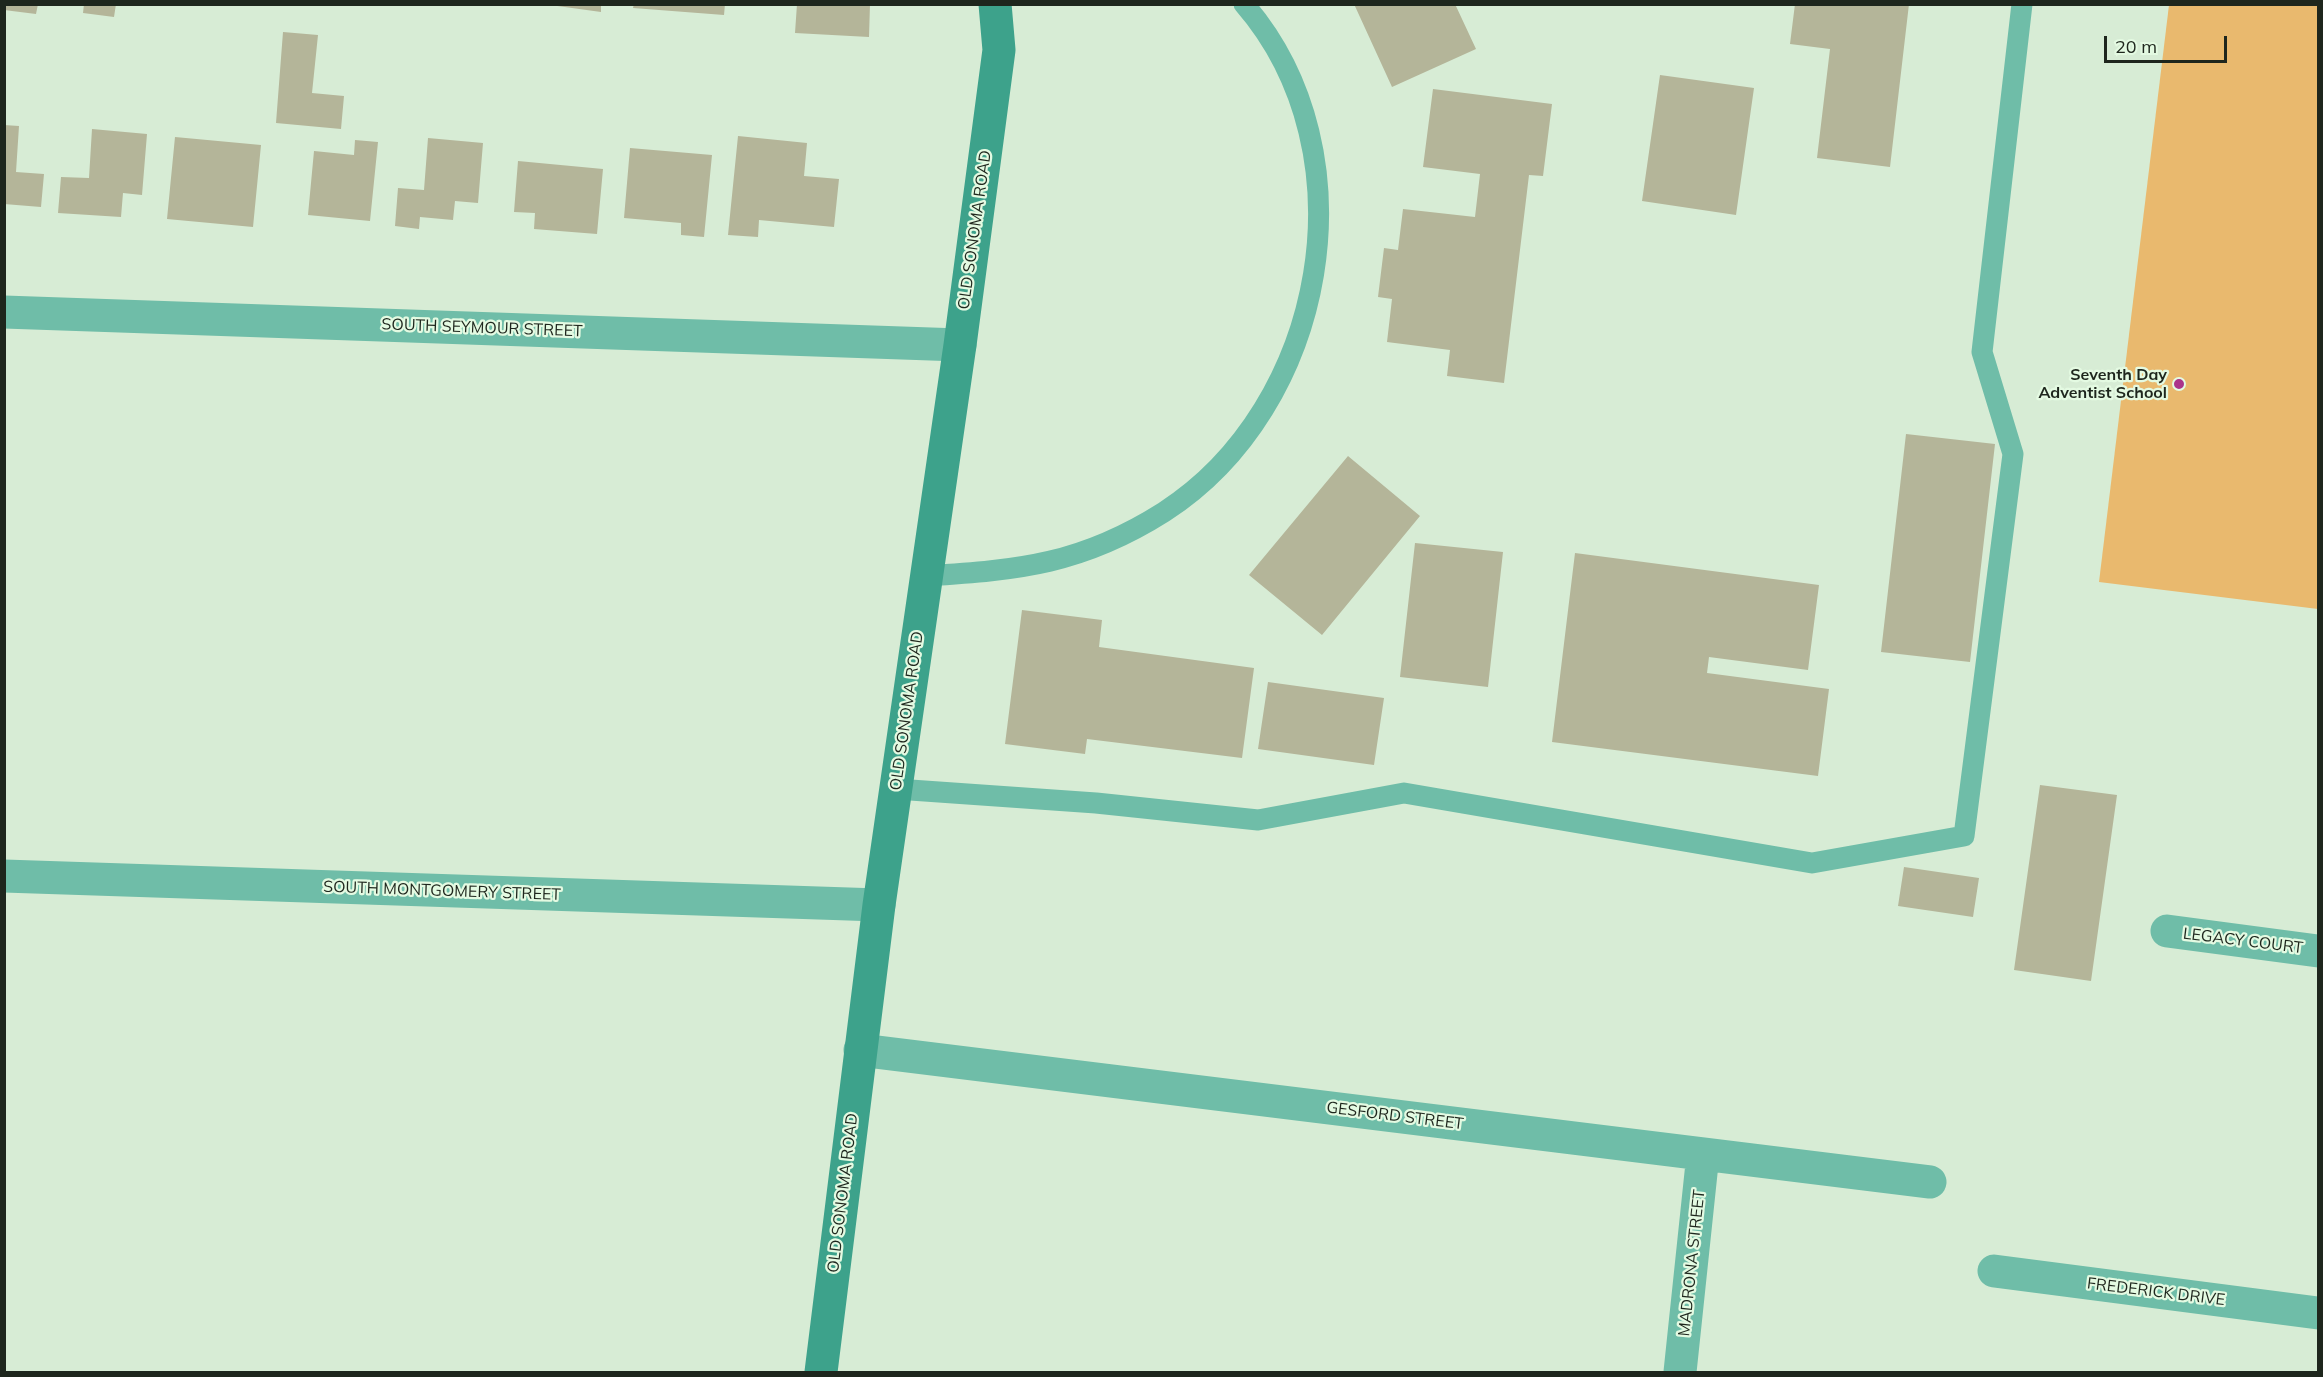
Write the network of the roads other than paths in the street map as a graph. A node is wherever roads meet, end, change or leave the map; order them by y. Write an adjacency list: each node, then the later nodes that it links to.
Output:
1 (995, 4): 5 (main road, OLD SONOMA ROAD)
2 (1006, 4): 5 (street, OLD SONOMA ROAD)
3 (1244, 4): 8 (lane)
4 (2022, 4): 9 (lane)
5 (999, 50): 7 (main road, OLD SONOMA ROAD)
6 (4, 312): 7 (street, SOUTH SEYMOUR STREET)
7 (960, 345): 8 (main road, OLD SONOMA ROAD)
8 (926, 576): 9 (main road, OLD SONOMA ROAD)
9 (896, 789): 11 (main road, OLD SONOMA ROAD)
10 (4, 876): 11 (street, SOUTH MONTGOMERY STREET)
11 (879, 905): 14 (main road, OLD SONOMA ROAD)
12 (2167, 931): 13 (street, LEGACY COURT)
13 (2319, 951)
14 (860, 1050): 15 (street, GESFORD STREET); 19 (main road, OLD SONOMA ROAD)
15 (1703, 1154): 16 (street, GESFORD STREET); 20 (street, MADRONA STREET)
16 (1930, 1182)
17 (1994, 1271): 18 (street, FREDERICK DRIVE)
18 (2319, 1313)
19 (821, 1372)
20 (1680, 1372)

